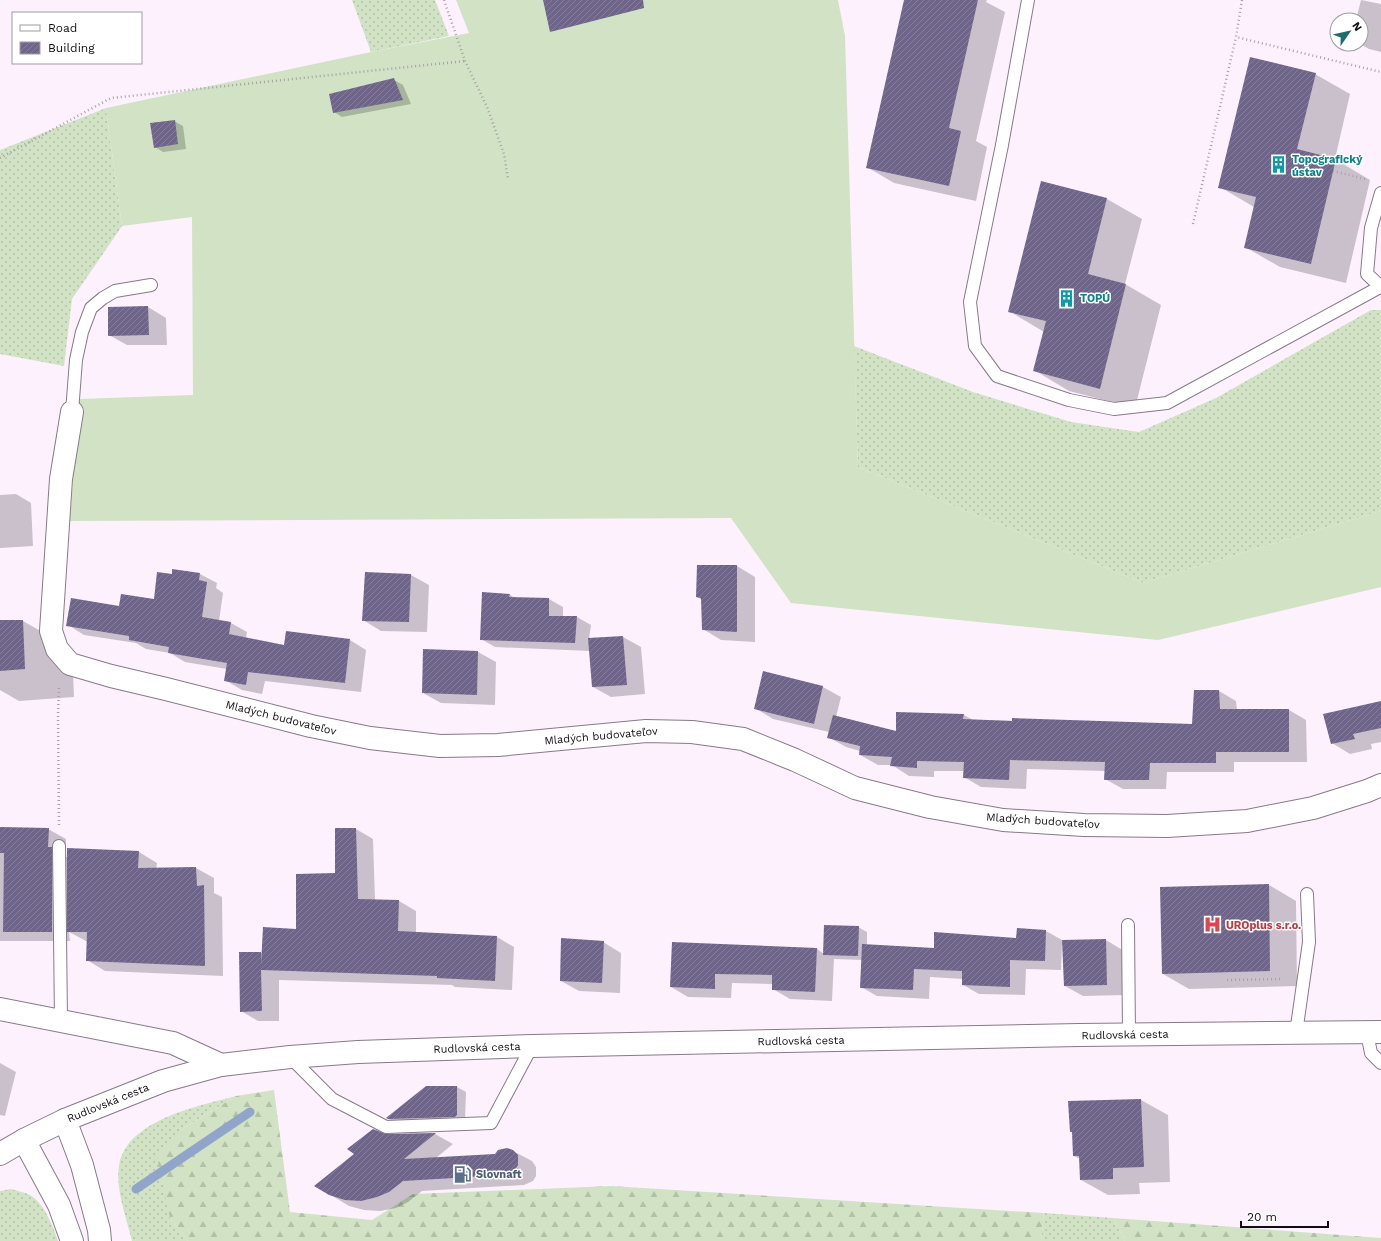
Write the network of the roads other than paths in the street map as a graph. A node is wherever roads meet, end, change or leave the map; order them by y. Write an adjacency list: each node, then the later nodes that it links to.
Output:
1 (1028, 0): 4 (lane)
2 (1381, 193): 4 (lane)
3 (151, 285): 5 (lane)
4 (1381, 287)
5 (72, 412): 6 (main road, Mladých budovateľov)
6 (1381, 785)
7 (59, 846): 11 (lane)
8 (1308, 894): 13 (lane)
9 (1128, 925): 14 (lane)
10 (0, 1009): 11 (main road)
11 (61, 1022): 18 (main road)
12 (1374, 1033): 13 (main road, Rudlovská cesta); 17 (lane)
13 (1296, 1034): 14 (main road, Rudlovská cesta)
14 (1129, 1035): 15 (main road, Rudlovská cesta)
15 (532, 1046): 16 (main road, Rudlovská cesta); 16 (lane)
16 (290, 1057): 18 (main road, Rudlovská cesta)
17 (1381, 1063)
18 (222, 1065): 19 (main road, Rudlovská cesta)
19 (65, 1120): 20 (main road, Rudlovská cesta); 23 (main road)
20 (24, 1140): 21 (main road, Rudlovská cesta); 22 (main road)
21 (0, 1154)
22 (72, 1241)
23 (100, 1241)

